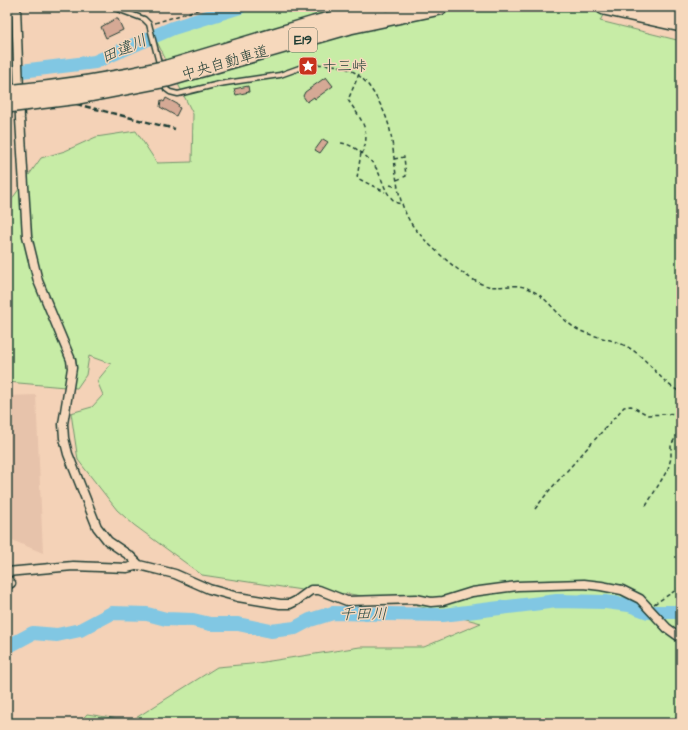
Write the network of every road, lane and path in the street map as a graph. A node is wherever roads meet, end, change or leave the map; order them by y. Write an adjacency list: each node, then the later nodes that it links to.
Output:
1 (16, 7): 14 (street)
2 (112, 7): 10 (lane)
3 (206, 7): 10 (path)
4 (378, 7): 12 (highway, 中央自動車道 / E19)
5 (440, 7): 12 (highway, 中央自動車道 / E19)
6 (604, 7): 9 (highway)
7 (663, 7): 8 (highway)
8 (681, 12)
9 (681, 24)
10 (150, 26): 11 (lane)
11 (305, 66): 13 (path)
12 (167, 73): 15 (highway, 中央自動車道 / E19, bridge); 17 (highway, 中央自動車道 / E19, bridge)
13 (358, 74): 19 (path); 20 (path)
14 (13, 84): 15 (highway); 31 (street)
15 (42, 89): 16 (highway, 中央自動車道 / E19, bridge)
16 (7, 92)
17 (7, 105)
18 (341, 143): 19 (path)
19 (362, 154): 24 (path); 24 (path)
20 (394, 158): 21 (path); 21 (path)
21 (397, 180): 23 (path)
22 (390, 185): 23 (path)
23 (398, 187): 25 (path)
24 (386, 192): 25 (path)
25 (403, 204): 26 (path)
26 (681, 392)
27 (681, 413): 30 (path)
28 (681, 429): 29 (path)
29 (646, 506)
30 (535, 509)
31 (139, 565): 32 (street); 36 (street)
32 (7, 572)
33 (7, 580): 34 (street)
34 (7, 585)
35 (681, 587): 36 (path)
36 (648, 607): 37 (street)
37 (681, 638)

